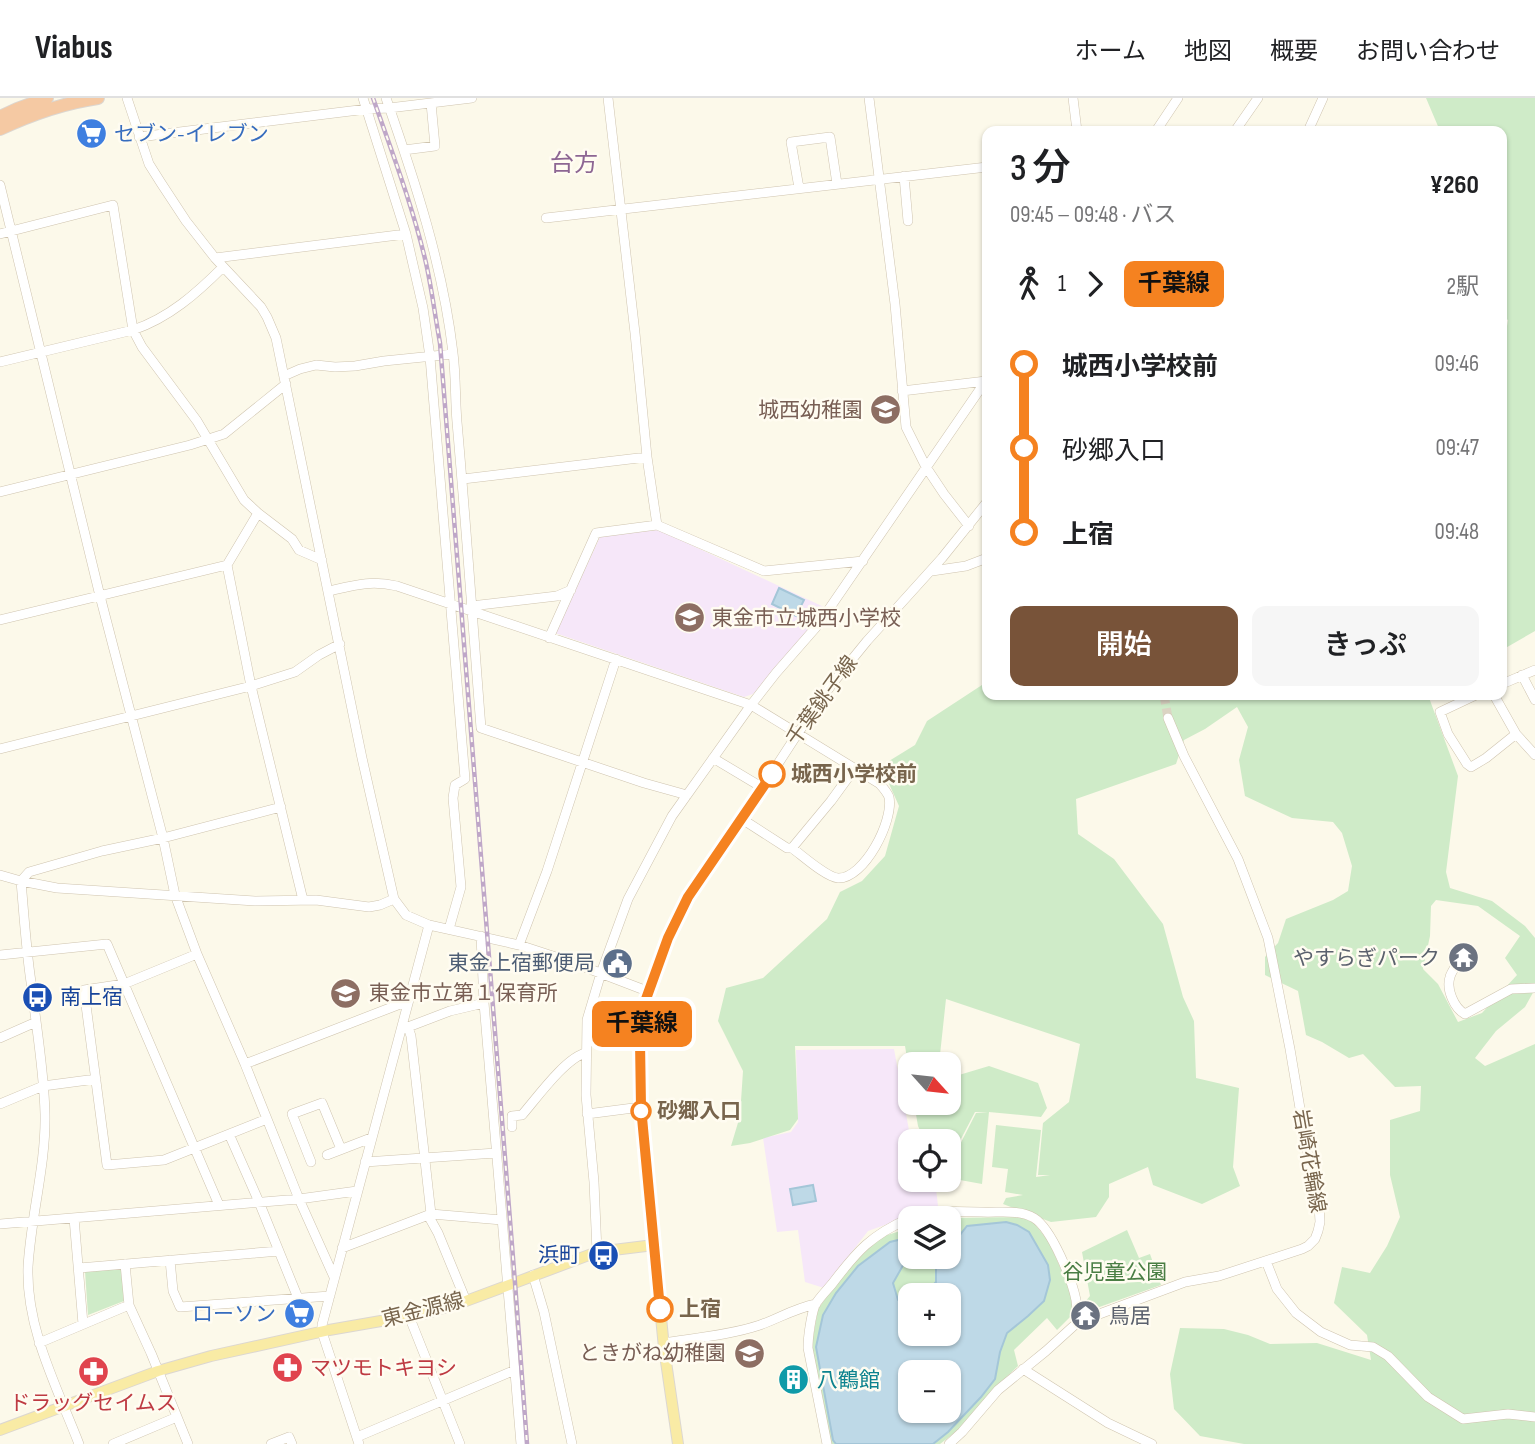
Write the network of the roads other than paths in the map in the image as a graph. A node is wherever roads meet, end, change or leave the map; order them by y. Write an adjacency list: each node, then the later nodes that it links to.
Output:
1 (47, 98): 15 (highway)
2 (98, 98): 20 (highway)
3 (127, 98): 21 (street)
4 (363, 98): 14 (street)
5 (472, 98): 13 (street)
6 (608, 98): 29 (street)
7 (869, 98): 25 (street)
8 (1073, 98): 16 (street)
9 (1178, 98): 17 (street)
10 (1258, 98): 18 (street)
11 (1323, 98): 19 (street)
12 (387, 103): 13 (street); 14 (street); 22 (street)
13 (431, 103): 22 (street)
14 (367, 109): 21 (street); 34 (street)
15 (0, 117)
16 (1076, 126)
17 (1159, 126)
18 (1238, 126)
19 (1310, 126)
20 (0, 129)
21 (139, 137): 35 (street)
22 (404, 150): 39 (street)
23 (982, 168): 24 (street)
24 (904, 176): 25 (street); 31 (street)
25 (878, 179): 26 (street); 45 (street)
26 (837, 184): 28 (street); 28 (street)
27 (0, 185): 32 (street)
28 (799, 188): 29 (street)
29 (620, 209): 30 (street); 47 (street)
30 (546, 218)
31 (908, 221)
32 (11, 231): 33 (street); 37 (street); 38 (street)
33 (0, 234)
34 (406, 234): 35 (street); 40 (street)
35 (215, 258): 36 (street)
36 (223, 267): 37 (street); 42 (street)
37 (133, 330): 38 (street); 46 (street)
38 (41, 351): 41 (street); 49 (street)
39 (453, 354): 40 (street); 50 (street)
40 (430, 357): 42 (street); 64 (street)
41 (0, 362)
42 (285, 380): 46 (street); 56 (street)
43 (982, 383): 45 (street)
44 (982, 389): 48 (street)
45 (902, 391): 48 (street)
46 (208, 440): 49 (street); 53 (street)
47 (647, 457): 50 (street); 54 (street)
48 (926, 467): 55 (street); 58 (street)
49 (71, 475): 51 (street); 63 (street)
50 (463, 479): 65 (street)
51 (0, 492)
52 (982, 509): 55 (street, 千葉銚子線)
53 (258, 513): 56 (street); 59 (street)
54 (657, 525): 58 (street); 61 (street)
55 (969, 526): 60 (street, 千葉銚子線)
56 (322, 560): 62 (street)
57 (982, 560): 60 (street)
58 (863, 561): 77 (street)
59 (227, 565): 63 (street); 73 (street)
60 (931, 572): 80 (street, 千葉銚子線)
61 (570, 590): 65 (street); 67 (street)
62 (329, 591): 64 (street); 68 (street)
63 (100, 596): 66 (street); 78 (street)
64 (449, 604): 65 (street); 99 (street)
65 (471, 608): 67 (street); 85 (street)
66 (0, 620)
67 (549, 638): 69 (street)
68 (340, 644): 73 (street); 96 (street)
69 (616, 659): 77 (street); 85 (street)
70 (1535, 670): 71 (street)
71 (1522, 675): 72 (street); 76 (street)
72 (1507, 682)
73 (251, 686): 78 (street); 89 (street)
74 (1465, 700): 81 (street)
75 (1497, 700): 81 (street)
76 (1535, 700)
77 (751, 705): 80 (street); 84 (street)
78 (131, 716): 82 (street); 91 (street)
79 (1168, 718): 149 (street, 岩崎花輪線)
80 (798, 733): 86 (street); 87 (street, 千葉銚子線)
81 (1516, 734): 83 (street)
82 (0, 749)
83 (1535, 755)
84 (713, 758): 87 (street); 88 (street)
85 (582, 762): 88 (street); 101 (street)
86 (855, 768): 92 (street); 92 (street)
87 (763, 788): 90 (street, 千葉銚子線)
88 (687, 795): 106 (street)
89 (281, 807): 91 (street); 97 (street)
90 (743, 819): 92 (street); 109 (street, 千葉銚子線)
91 (163, 838): 94 (street); 95 (street)
92 (792, 848)
93 (0, 875): 94 (street)
94 (21, 881): 95 (street); 102 (street)
95 (175, 895): 97 (street); 103 (street)
96 (394, 899): 97 (street); 98 (street)
97 (303, 900)
98 (429, 925): 99 (street); 110 (street)
99 (449, 929): 100 (street)
100 (481, 936): 101 (street); 111 (street)
101 (519, 945): 106 (street)
102 (27, 952): 104 (street); 107 (street); 112 (street)
103 (197, 954): 107 (street); 116 (street)
104 (0, 956)
105 (1459, 961): 108 (street)
106 (601, 973): 109 (street); 115 (street)
107 (124, 984): 117 (street); 126 (street)
108 (1535, 988)
109 (648, 991): 120 (street, 千葉銚子線)
110 (408, 1001): 113 (street); 116 (street)
111 (484, 1003): 113 (street); 128 (street)
112 (36, 1023): 114 (street); 118 (street)
113 (405, 1026): 125 (street); 130 (street)
114 (0, 1038)
115 (586, 1053): 121 (street); 123 (street)
116 (245, 1065): 122 (street)
117 (96, 1079): 118 (street); 126 (street)
118 (43, 1086): 119 (street); 141 (street)
119 (0, 1104)
120 (641, 1107): 121 (street); 144 (street, 千葉銚子線)
121 (587, 1114): 147 (street)
122 (267, 1119): 124 (street); 134 (street)
123 (512, 1127)
124 (229, 1134): 126 (street); 135 (street)
125 (371, 1138): 127 (street); 132 (street)
126 (195, 1149): 136 (street)
127 (341, 1149): 129 (street); 131 (street)
128 (496, 1153): 130 (street); 140 (street)
129 (327, 1155)
130 (425, 1157): 132 (street); 138 (street)
131 (311, 1162)
132 (365, 1162): 133 (street)
133 (358, 1191): 134 (street); 145 (street)
134 (299, 1199): 135 (street); 153 (street)
135 (259, 1202): 136 (street); 146 (street)
136 (219, 1205): 139 (street)
137 (961, 1210): 161 (street)
138 (429, 1215): 140 (street); 145 (street); 157 (street)
139 (74, 1218): 141 (street); 151 (street)
140 (502, 1220): 154 (street)
141 (32, 1222): 142 (street); 164 (street)
142 (0, 1224)
143 (898, 1224): 158 (street)
144 (653, 1245): 147 (main road, 東金源線); 165 (main road)
145 (342, 1248): 153 (street)
146 (279, 1251): 148 (street); 156 (street)
147 (597, 1252): 152 (main road, 東金源線)
148 (170, 1260): 150 (street); 156 (street)
149 (1266, 1261): 161 (street, 岩崎花輪線); 172 (street)
150 (125, 1264): 151 (street); 159 (street)
151 (79, 1268): 162 (street)
152 (533, 1275): 154 (main road, 東金源線); 182 (street)
153 (334, 1277): 155 (street)
154 (508, 1285): 157 (main road, 東金源線); 167 (street)
155 (330, 1296): 156 (street); 163 (street)
156 (298, 1298)
157 (466, 1301): 160 (main road, 東金源線)
158 (816, 1304): 165 (street); 184 (street)
159 (129, 1305): 162 (street); 168 (street)
160 (409, 1316): 163 (main road, 東金源線); 169 (street)
161 (1078, 1322): 166 (street, 岩崎花輪線)
162 (83, 1324): 164 (street)
163 (322, 1332): 168 (main road, 東金源線); 174 (street)
164 (39, 1343): 170 (street)
165 (664, 1343): 183 (main road)
166 (1023, 1369): 185 (street, 岩崎花輪線); 186 (street)
167 (515, 1370): 169 (street); 181 (street)
168 (158, 1371): 170 (main road, 東金源線); 171 (street)
169 (442, 1401): 174 (street); 180 (street)
170 (64, 1405): 173 (main road, 東金源線); 175 (street)
171 (177, 1417): 176 (street); 177 (street)
172 (1535, 1417)
173 (0, 1430)
174 (358, 1440)
175 (79, 1444)
176 (113, 1444)
177 (188, 1444)
178 (271, 1444): 179 (street)
179 (292, 1444)
180 (460, 1444)
181 (521, 1444)
182 (572, 1444)
183 (678, 1444)
184 (827, 1444)
185 (949, 1444)
186 (1152, 1444)

